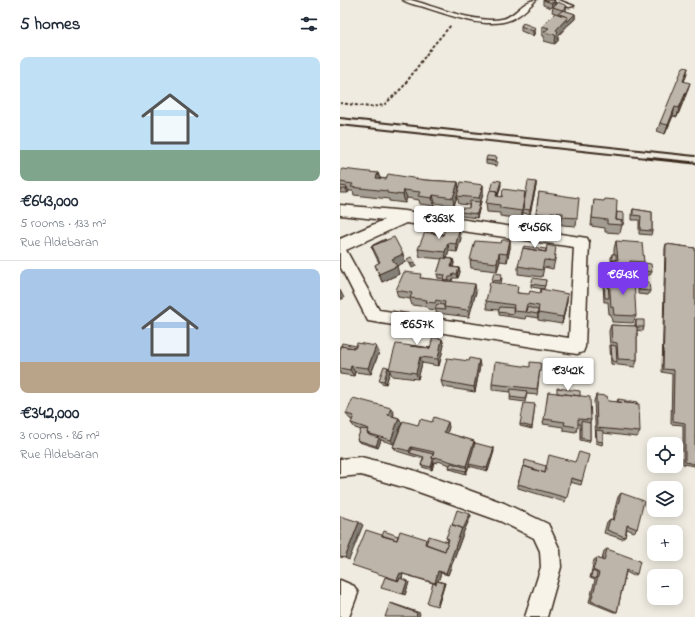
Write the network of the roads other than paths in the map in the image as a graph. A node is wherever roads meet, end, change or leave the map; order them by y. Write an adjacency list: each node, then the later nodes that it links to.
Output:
1 (406, 0): 2 (lane)
2 (533, 0)
3 (553, 0): 4 (lane)
4 (571, 6)
5 (340, 210): 6 (street)
6 (404, 217): 7 (street); 8 (street)
7 (340, 246)
8 (340, 252)
9 (340, 468): 12 (street)
10 (340, 591): 11 (street)
11 (340, 613)
12 (536, 617)

